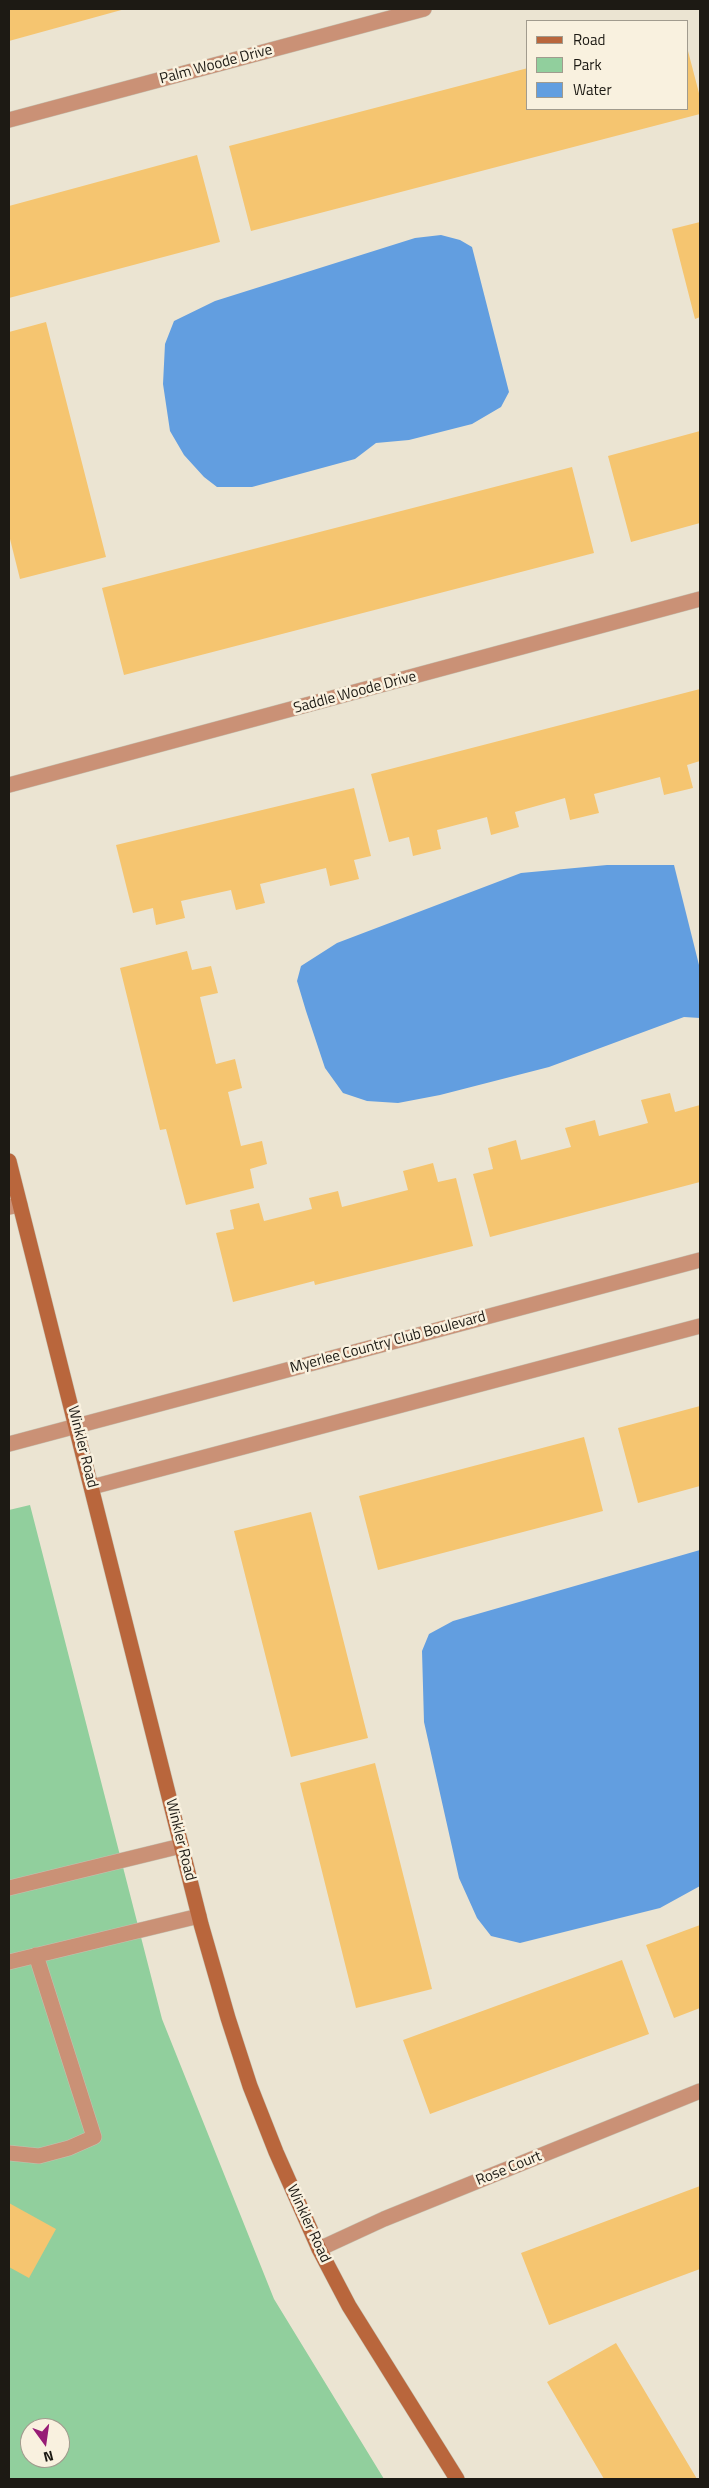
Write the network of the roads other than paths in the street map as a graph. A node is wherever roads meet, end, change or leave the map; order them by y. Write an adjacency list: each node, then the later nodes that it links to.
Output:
1 (424, 9): 2 (street, Palm Woode Drive)
2 (9, 120)
3 (700, 600): 4 (street, Saddle Woode Drive)
4 (9, 785)
5 (9, 1161): 6 (street, Winkler Road)
6 (14, 1206): 9 (street, Winkler Road)
7 (700, 1260): 9 (street, Myerlee Country Club Boulevard)
8 (700, 1326): 11 (street)
9 (76, 1426): 10 (street, Myerlee Country Club Boulevard); 11 (street, Winkler Road)
10 (9, 1444)
11 (92, 1487): 12 (street, Winkler Road)
12 (182, 1846): 13 (street); 14 (street, Winkler Road)
13 (9, 1888)
14 (199, 1916): 15 (street); 19 (street, Winkler Road)
15 (36, 1955): 16 (street); 18 (street)
16 (9, 1962)
17 (700, 2091): 19 (street, Rose Court)
18 (9, 2153)
19 (319, 2250): 20 (street, Winkler Road)
20 (456, 2479)

